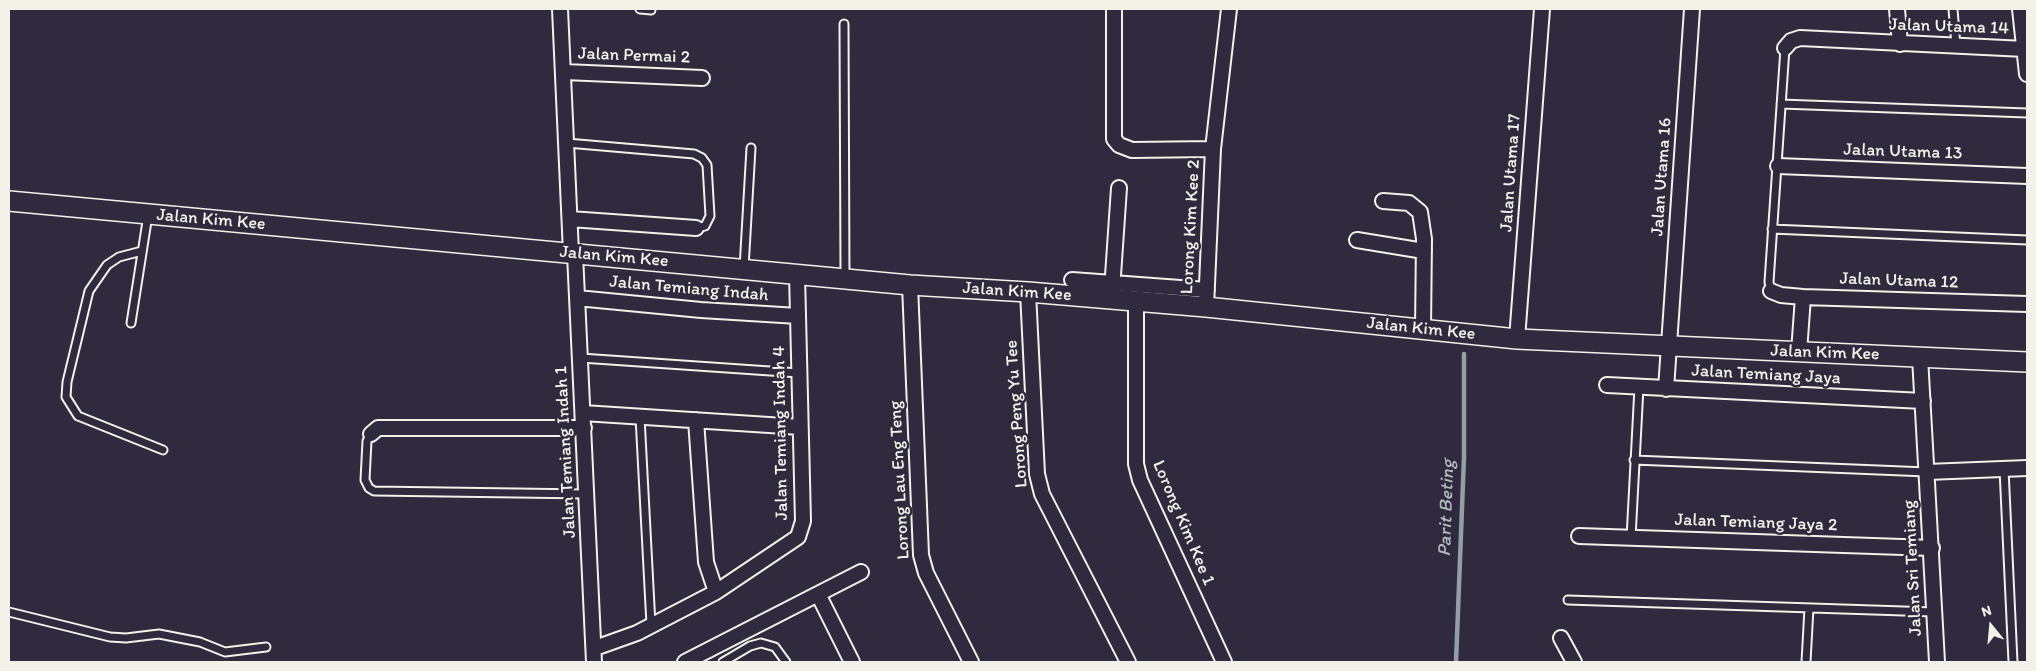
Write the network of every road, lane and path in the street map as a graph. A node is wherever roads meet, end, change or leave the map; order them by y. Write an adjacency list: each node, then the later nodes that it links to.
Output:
1 (560, 9): 16 (street, Jalan Temiang Indah 1)
2 (640, 9): 10 (lane)
3 (1114, 9): 23 (street, Lorong Kim Kee 2)
4 (1229, 9): 23 (street, Lorong Kim Kee 2)
5 (1542, 9): 54 (street, Jalan Utama 17)
6 (1692, 9): 55 (street, Jalan Utama 16)
7 (1897, 9): 12 (street)
8 (1953, 9): 13 (lane)
9 (2020, 9): 15 (street)
10 (651, 10)
11 (844, 24): 40 (lane)
12 (1900, 44): 13 (street, Jalan Utama 14); 14 (street, Jalan Utama 14)
13 (1956, 46): 15 (street, Jalan Utama 14)
14 (1785, 48): 19 (lane)
15 (2025, 49): 17 (street)
16 (565, 72): 18 (street, Jalan Permai 2); 21 (street, Jalan Temiang Indah 1)
17 (2027, 74)
18 (702, 78)
19 (1781, 104): 20 (lane); 24 (lane)
20 (2027, 113)
21 (567, 143): 30 (street, Jalan Temiang Indah 1); 31 (lane)
22 (751, 148): 38 (lane)
23 (1213, 149): 48 (street, Lorong Kim Kee 2)
24 (1778, 166): 25 (street, Jalan Utama 13); 32 (lane)
25 (2027, 176)
26 (1119, 188): 43 (street)
27 (9, 201): 29 (street, Jalan Kim Kee)
28 (1383, 201): 36 (street)
29 (148, 215): 35 (lane); 37 (street, Jalan Kim Kee)
30 (570, 219): 31 (street); 37 (street, Jalan Temiang Indah 1)
31 (696, 228)
32 (1772, 229): 34 (lane); 44 (lane)
33 (1357, 240): 36 (street)
34 (2027, 240)
35 (142, 250): 52 (lane); 71 (lane)
36 (1424, 251): 53 (street)
37 (573, 253): 38 (street, Jalan Kim Kee); 47 (street, Jalan Temiang Indah 1)
38 (744, 269): 39 (street, Jalan Kim Kee)
39 (798, 274): 40 (street, Jalan Kim Kee); 51 (street, Jalan Temiang Indah 4)
40 (845, 278): 42 (street, Jalan Kim Kee)
41 (1072, 280): 43 (street)
42 (910, 285): 45 (street, Jalan Kim Kee); 95 (street, Lorong Lau Eng Teng)
43 (1112, 290): 45 (street, Jalan Kim Kee); 48 (street); 49 (street, Jalan Kim Kee)
44 (1771, 291): 46 (street, Jalan Utama 12)
45 (1028, 292): 96 (street, Lorong Peng Yu Tee)
46 (1803, 297): 50 (street, Jalan Utama 12); 56 (street)
47 (577, 298): 51 (street, Jalan Temiang Indah); 58 (street, Jalan Temiang Indah 1)
48 (1206, 298): 49 (street, Jalan Kim Kee); 53 (street, Jalan Kim Kee)
49 (1136, 301): 97 (street, Lorong Kim Kee 1)
50 (2027, 304)
51 (798, 316): 60 (street, Jalan Temiang Indah 4)
52 (131, 323)
53 (1423, 330): 54 (street, Jalan Kim Kee)
54 (1517, 339): 55 (street, Jalan Kim Kee)
55 (1668, 347): 56 (street, Jalan Kim Kee); 63 (street, Jalan Utama 16)
56 (1799, 352): 57 (street, Jalan Kim Kee)
57 (1920, 357): 59 (street, Jalan Kim Kee); 64 (street, Jalan Sri Temiang)
58 (580, 358): 60 (lane); 65 (street, Jalan Temiang Indah 1)
59 (2027, 362)
60 (799, 373): 68 (street, Jalan Temiang Indah 4)
61 (1607, 386): 62 (street, Jalan Temiang Jaya)
62 (1638, 387): 63 (street, Jalan Temiang Jaya); 72 (lane)
63 (1666, 388): 64 (street, Jalan Temiang Jaya)
64 (1923, 401): 75 (street, Jalan Sri Temiang)
65 (583, 413): 66 (street); 69 (street, Jalan Temiang Indah 1)
66 (640, 417): 67 (street); 87 (lane)
67 (696, 420): 68 (street); 81 (street)
68 (800, 427): 81 (street, Jalan Temiang Indah 4)
69 (584, 428): 70 (street); 76 (street, Jalan Temiang Indah 1)
70 (371, 434): 76 (lane)
71 (163, 450)
72 (1634, 460): 75 (lane); 78 (lane)
73 (2027, 468): 74 (street)
74 (2004, 469): 75 (street); 101 (lane)
75 (1927, 472): 79 (street, Jalan Sri Temiang)
76 (587, 494): 90 (street, Jalan Temiang Indah 1)
77 (1579, 536): 78 (street, Jalan Temiang Jaya 2)
78 (1631, 538): 79 (street, Jalan Temiang Jaya 2)
79 (1932, 548): 86 (street, Jalan Sri Temiang)
80 (861, 572): 82 (street)
81 (716, 592): 87 (street, Jalan Temiang Indah 4)
82 (818, 594): 91 (street); 94 (street)
83 (1568, 600): 84 (lane)
84 (1809, 608): 86 (lane); 99 (lane)
85 (9, 612): 89 (lane)
86 (1934, 612): 100 (street, Jalan Sri Temiang)
87 (651, 625): 90 (street, Jalan Temiang Indah 4)
88 (1561, 638): 98 (street)
89 (266, 647)
90 (595, 655)
91 (685, 662)
92 (723, 662): 93 (lane)
93 (786, 662)
94 (852, 662)
95 (972, 662)
96 (1128, 662)
97 (1224, 662)
98 (1574, 662)
99 (1806, 662)
100 (1937, 662)
101 (2013, 662)

